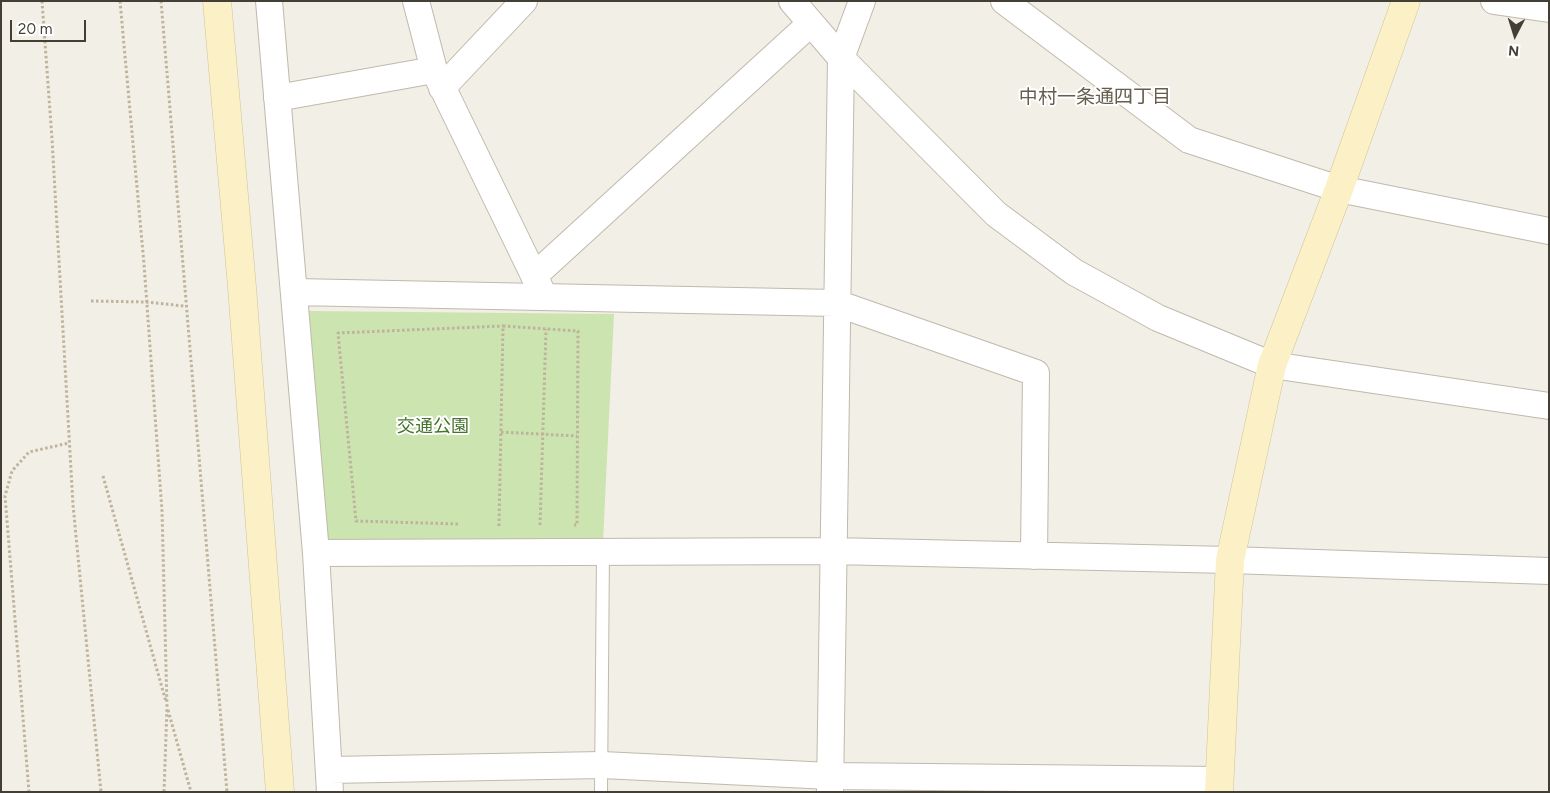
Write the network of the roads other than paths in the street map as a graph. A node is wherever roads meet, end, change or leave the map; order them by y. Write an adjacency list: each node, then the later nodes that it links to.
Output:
1 (217, 1): 32 (street)
2 (269, 1): 14 (street)
3 (416, 1): 13 (street)
4 (524, 1): 13 (street)
5 (792, 1): 11 (street)
6 (862, 1): 12 (street)
7 (1004, 1): 15 (street)
8 (1406, 1): 15 (street)
9 (1494, 1): 10 (street)
10 (1549, 9)
11 (811, 23): 12 (street); 17 (street)
12 (841, 58): 19 (street); 20 (street)
13 (438, 79): 14 (street); 17 (street)
14 (277, 98): 18 (street)
15 (1339, 190): 16 (street); 20 (street)
16 (1549, 231)
17 (539, 287): 18 (street); 19 (street)
18 (295, 292): 24 (street)
19 (836, 303): 23 (street); 25 (street)
20 (1272, 365): 21 (street); 26 (street)
21 (1549, 406)
22 (603, 550): 23 (street); 24 (street); 28 (lane)
23 (833, 551): 25 (street); 30 (street)
24 (316, 553): 29 (street)
25 (1034, 556): 26 (street)
26 (1230, 560): 27 (street); 31 (street)
27 (1549, 571)
28 (602, 765): 29 (street); 30 (street); 33 (lane)
29 (329, 781)
30 (830, 784): 31 (street)
31 (1219, 786)
32 (280, 792)
33 (601, 792)

